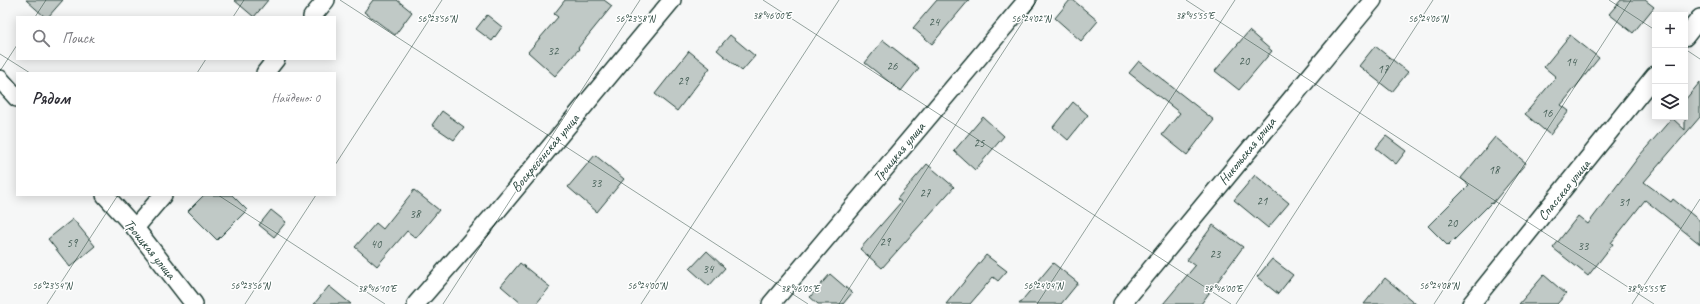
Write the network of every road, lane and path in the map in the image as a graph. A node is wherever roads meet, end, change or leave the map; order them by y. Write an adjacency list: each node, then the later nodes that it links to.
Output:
1 (326, 0): 5 (street)
2 (672, 0): 17 (street, Воскресенская улица)
3 (1027, 0): 18 (street, Троицкая улица)
4 (1373, 0): 19 (street, Никольская улица)
5 (313, 16)
6 (1700, 18): 7 (street)
7 (1688, 33)
8 (275, 60): 9 (street)
9 (266, 72)
10 (0, 79): 12 (street)
11 (1652, 79): 20 (street, Спасская улица)
12 (16, 97)
13 (106, 196): 15 (street, Троицкая улица)
14 (162, 196): 15 (street)
15 (135, 228): 16 (street, Троицкая улица)
16 (194, 304)
17 (416, 304)
18 (771, 304)
19 (1122, 304)
20 (1471, 304)

